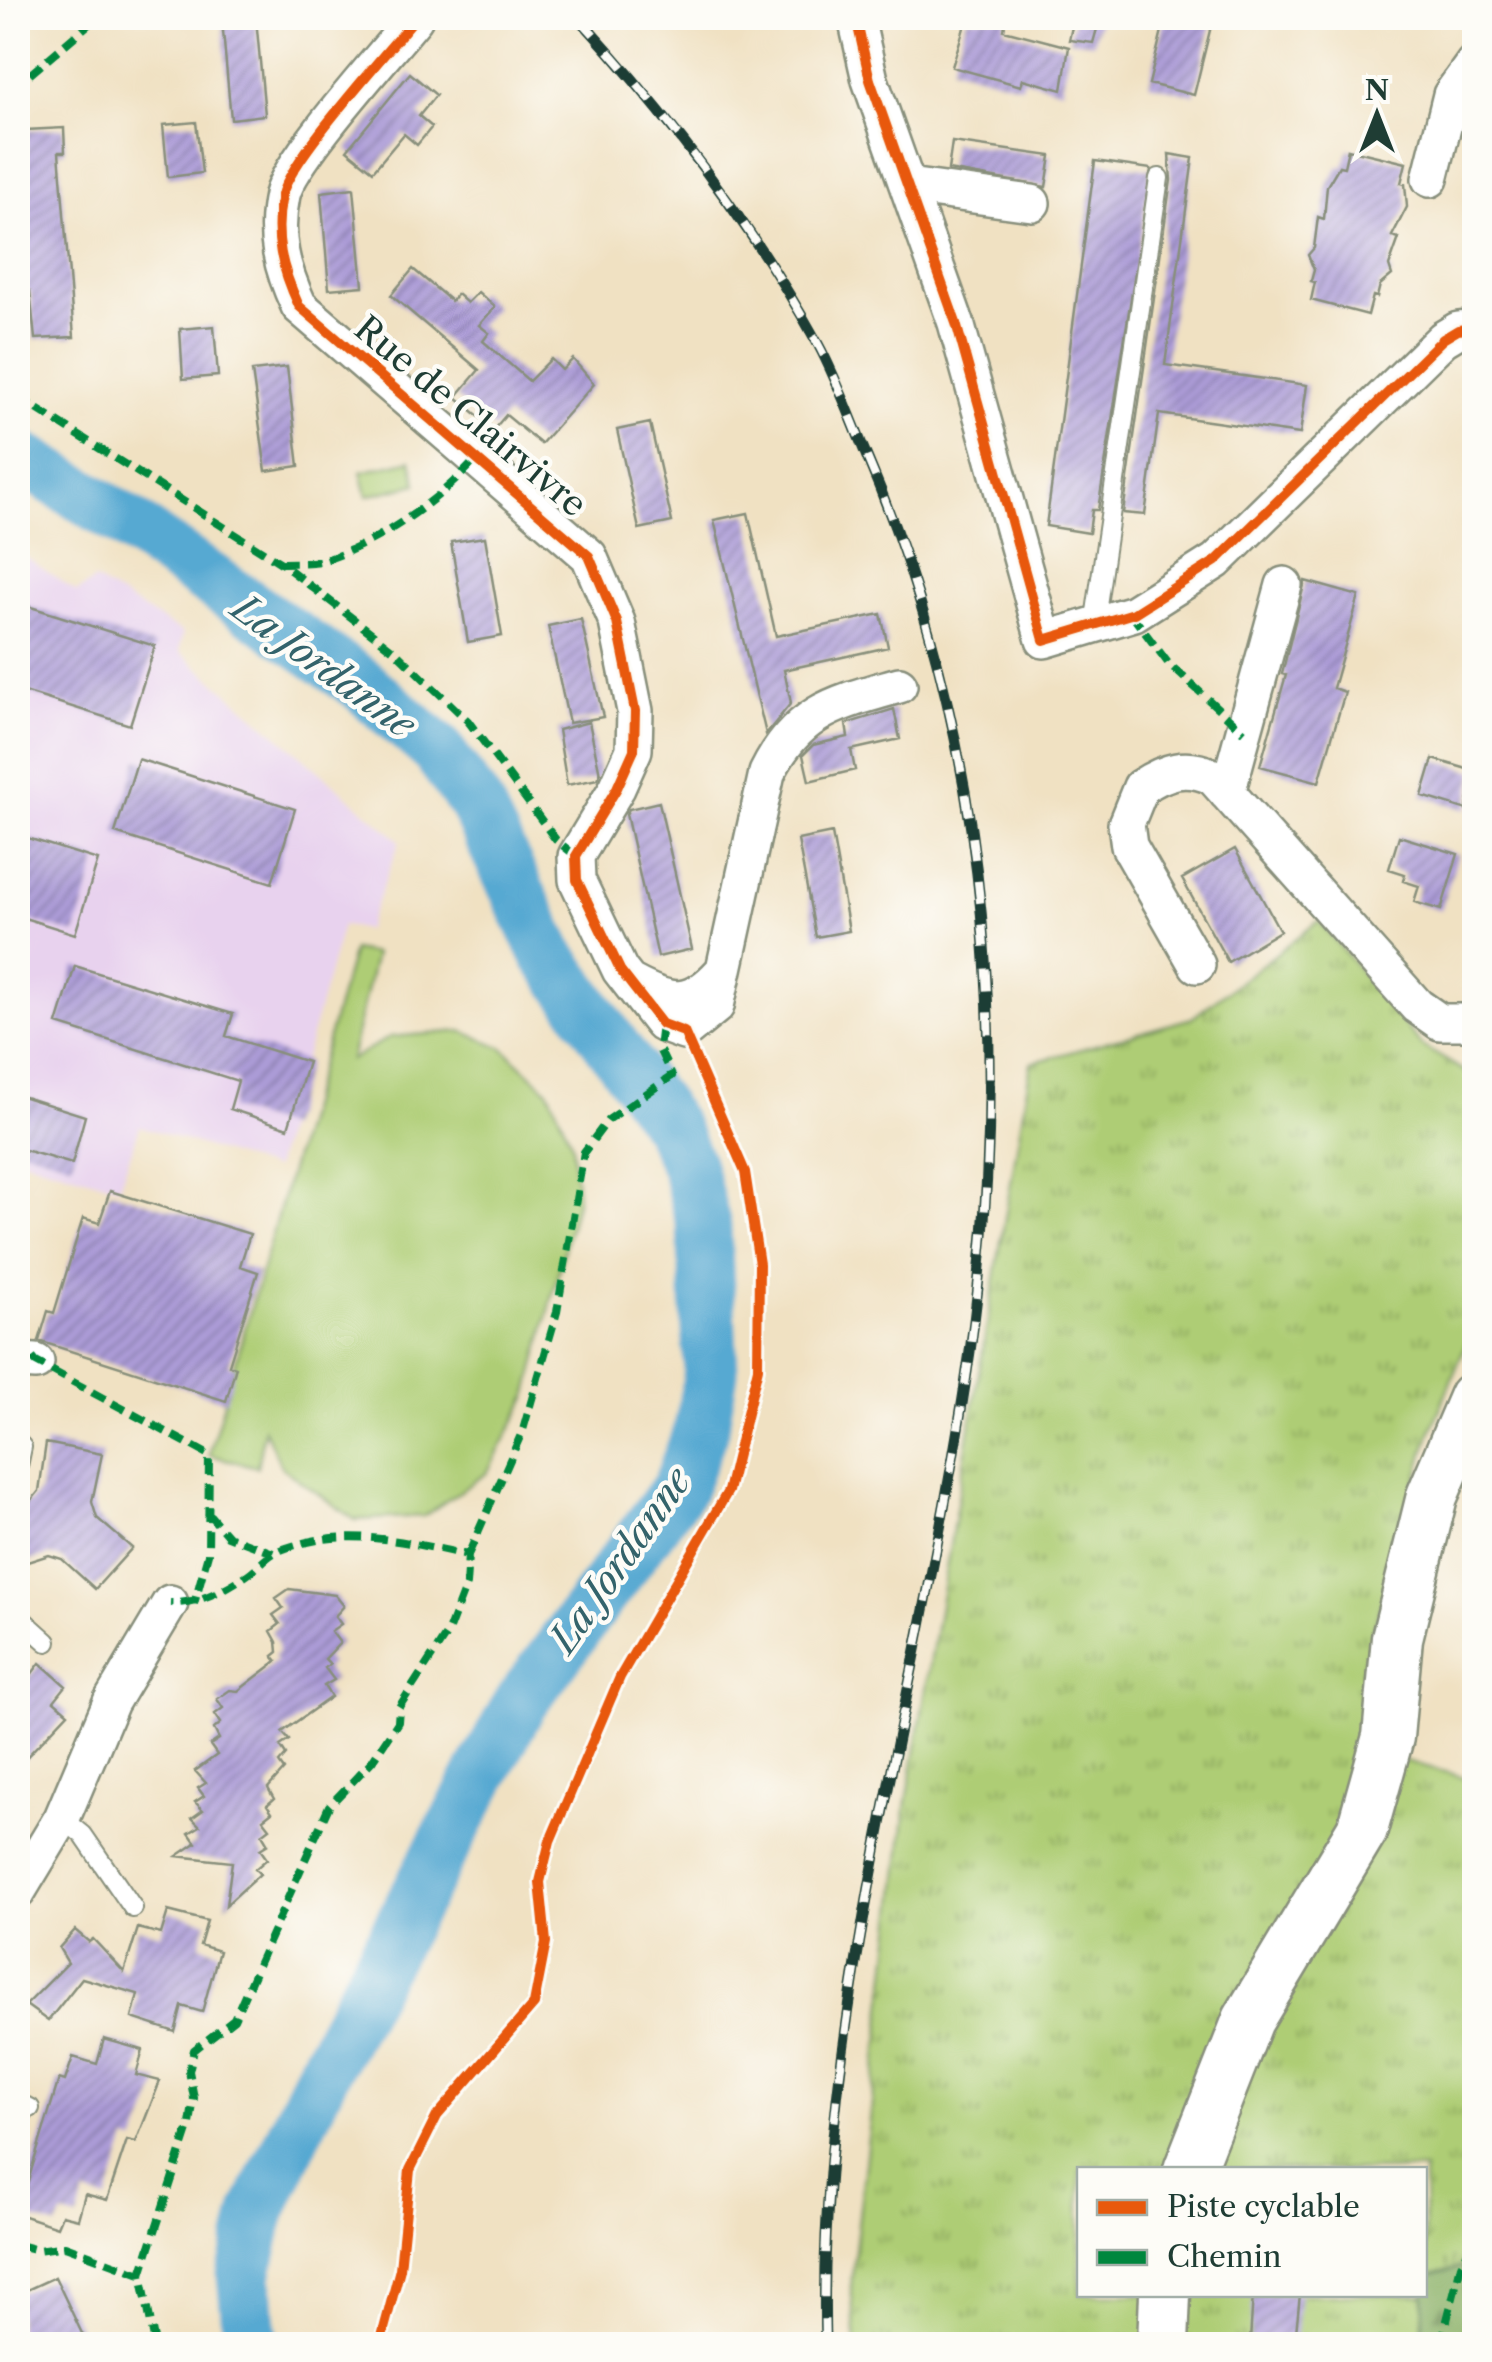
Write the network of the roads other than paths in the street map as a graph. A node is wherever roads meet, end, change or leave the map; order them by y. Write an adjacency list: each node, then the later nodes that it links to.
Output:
1 (415, 18): 11 (street, Rue de Clairvivre)
2 (856, 18): 6 (street)
3 (1474, 63): 5 (street)
4 (1158, 178): 10 (lane)
5 (1430, 179)
6 (908, 186): 7 (street); 10 (street)
7 (1032, 203)
8 (1474, 328): 10 (street)
9 (1284, 585): 12 (street)
10 (1094, 626)
11 (899, 685)
12 (1227, 794): 13 (street); 14 (street)
13 (1197, 965)
14 (1474, 1022)
15 (1474, 1398): 24 (main road)
16 (18, 1443): 17 (lane)
17 (18, 1466)
18 (170, 1602): 21 (street)
19 (18, 1616): 20 (lane)
20 (47, 1642)
21 (62, 1818): 22 (street); 23 (lane)
22 (18, 1891)
23 (133, 1908)
24 (1190, 2167)
25 (1164, 2297): 26 (main road)
26 (1162, 2344)

